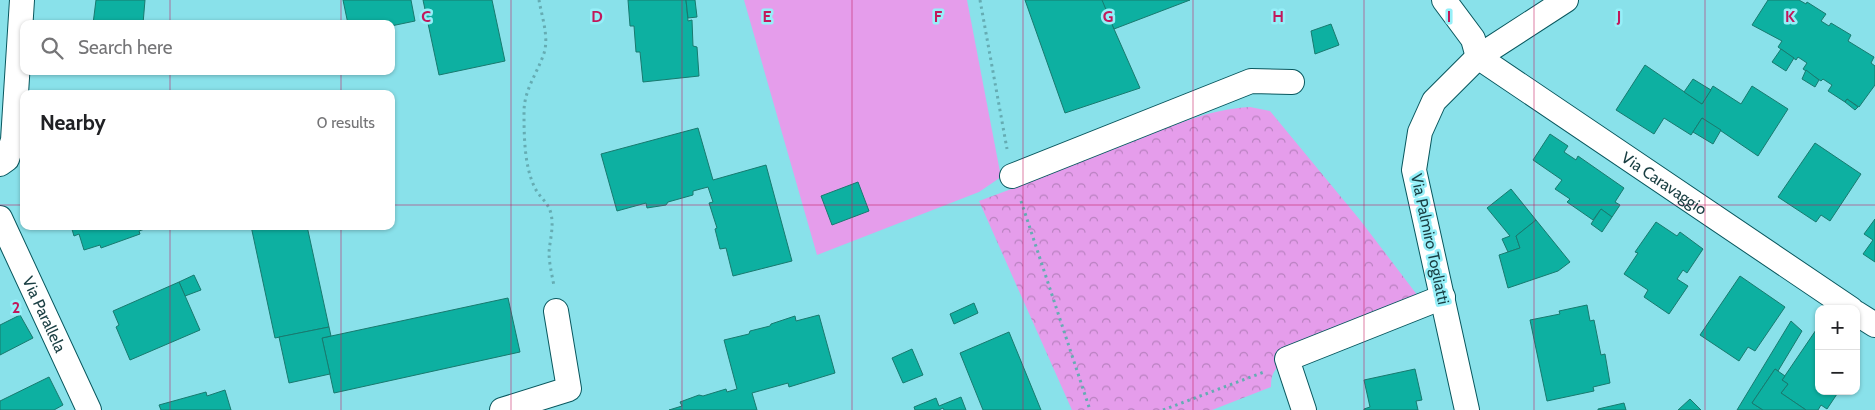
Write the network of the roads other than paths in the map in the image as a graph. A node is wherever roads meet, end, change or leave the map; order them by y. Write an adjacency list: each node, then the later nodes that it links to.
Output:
1 (22, 0): 4 (street)
2 (1444, 0): 6 (street)
3 (1566, 0): 6 (street, Via Palmiro Togliatti)
4 (21, 20)
5 (20, 31): 8 (street)
6 (1478, 57): 11 (street, Via Palmiro Togliatti); 12 (street, Via Caravaggio)
7 (1292, 82): 9 (street)
8 (0, 164)
9 (1012, 176)
10 (0, 218): 16 (street, Via Parallela)
11 (1443, 297): 18 (street); 19 (street, Via Palmiro Togliatti)
12 (1844, 305)
13 (556, 312): 17 (street)
14 (1860, 316): 15 (street)
15 (1875, 325)
16 (89, 410)
17 (502, 410)
18 (1304, 410)
19 (1468, 410)

